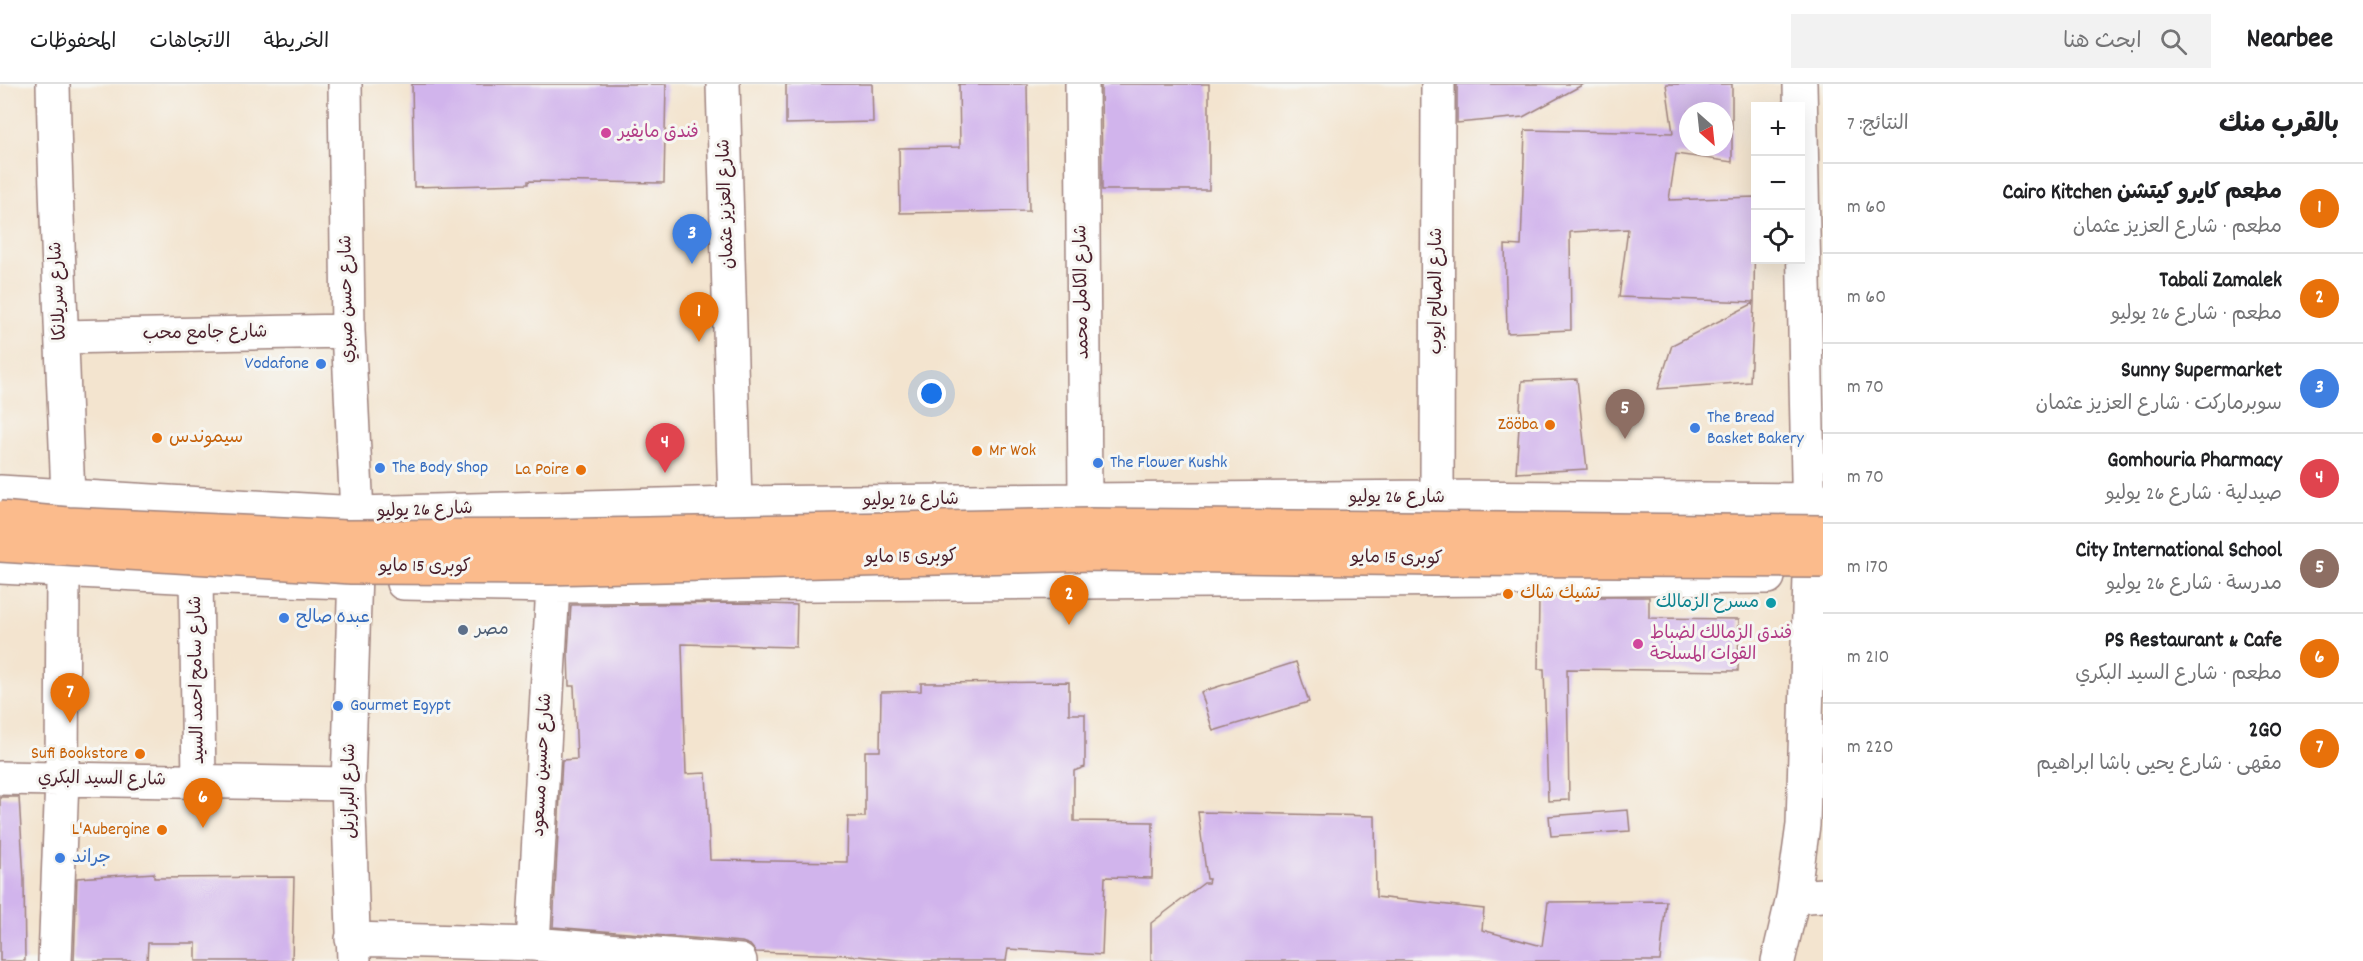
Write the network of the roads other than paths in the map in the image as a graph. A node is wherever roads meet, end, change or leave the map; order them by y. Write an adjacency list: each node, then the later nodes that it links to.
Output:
1 (53, 84): 8 (street, شارع سريلانكا)
2 (345, 84): 7 (street, شارع حسن صبري)
3 (723, 84): 14 (street, شارع العزيز عثمان)
4 (1082, 84): 12 (street, شارع الكامل محمد)
5 (1438, 84): 11 (street, شارع الصالح ايوب)
6 (1800, 84): 13 (street)
7 (348, 331): 8 (street, شارع جامع محب); 15 (street, شارع حسن صبري)
8 (62, 337): 10 (street, شارع سريلانكا)
9 (0, 492): 10 (street, شارع 26 يوليو)
10 (68, 497): 15 (street, شارع 26 يوليو)
11 (1437, 497): 12 (street, شارع 26 يوليو); 13 (street, شارع 26 يوليو)
12 (1085, 500): 14 (street, شارع 26 يوليو)
13 (1815, 500): 21 (street)
14 (735, 503): 15 (street, شارع 26 يوليو)
15 (357, 513): 23 (street, شارع البرازيل)
16 (0, 518): 17 (highway, كوبرى 15 مايو, bridge)
17 (1823, 532)
18 (0, 545): 21 (highway, كوبرى 15 مايو, bridge)
19 (0, 567): 20 (street)
20 (63, 571): 22 (street); 26 (street)
21 (1818, 571): 24 (street); 29 (street)
22 (196, 577): 23 (street); 27 (street, شارع سامح احمد السيد)
23 (355, 582): 24 (street); 28 (street, شارع البرازيل)
24 (553, 586): 30 (street, شارع حسين مسعود)
25 (0, 778): 26 (street, شارع السيد البكري)
26 (62, 779): 27 (street, شارع السيد البكري); 32 (street)
27 (199, 782): 28 (street, شارع السيد البكري)
28 (348, 784): 31 (street, شارع البرازيل)
29 (1808, 896): 34 (street)
30 (533, 944): 31 (street); 33 (street)
31 (353, 950)
32 (55, 961)
33 (740, 961)
34 (1778, 961)

